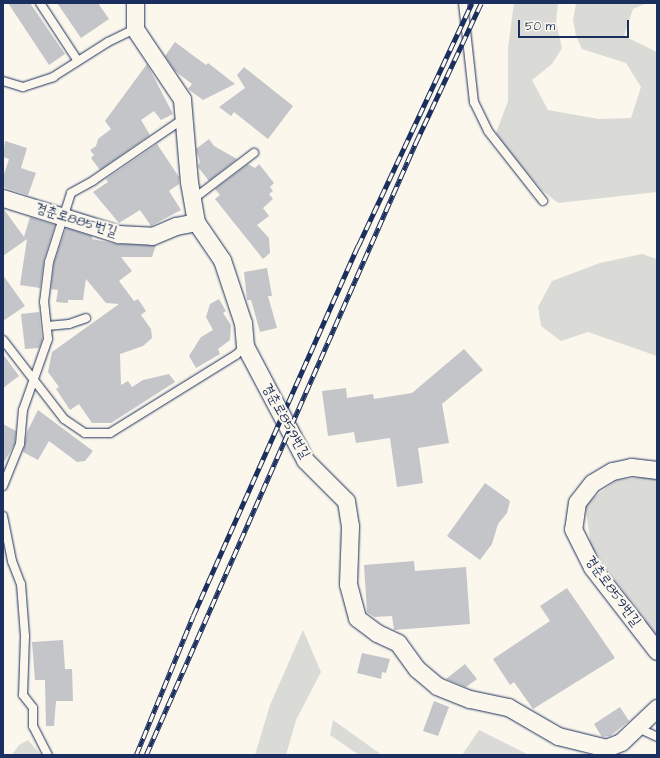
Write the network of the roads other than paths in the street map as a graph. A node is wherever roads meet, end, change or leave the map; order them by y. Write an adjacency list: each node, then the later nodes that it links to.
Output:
1 (40, 3): 5 (lane)
2 (136, 3): 4 (street)
3 (463, 3): 11 (lane)
4 (135, 29): 5 (lane); 7 (street, 경춘로859번길)
5 (78, 61): 6 (lane)
6 (3, 81)
7 (183, 120): 10 (street, 경춘로859번길); 12 (lane)
8 (254, 153): 10 (lane)
9 (3, 198): 12 (street, 경춘로885번길)
10 (192, 200): 13 (street, 경춘로859번길)
11 (543, 201)
12 (62, 216): 13 (street, 경춘로885번길); 15 (lane)
13 (196, 222): 17 (street, 경춘로859번길)
14 (86, 318): 15 (lane)
15 (47, 326): 18 (lane)
16 (3, 340): 18 (lane)
17 (246, 346): 18 (lane); 24 (street, 경춘로859번길)
18 (35, 382): 20 (lane)
19 (657, 470): 22 (street, 경춘로859번길)
20 (3, 486)
21 (3, 516): 26 (lane)
22 (657, 651)
23 (657, 708): 24 (street, 경춘로859번길)
24 (636, 728): 25 (lane)
25 (657, 737)
26 (48, 755)

